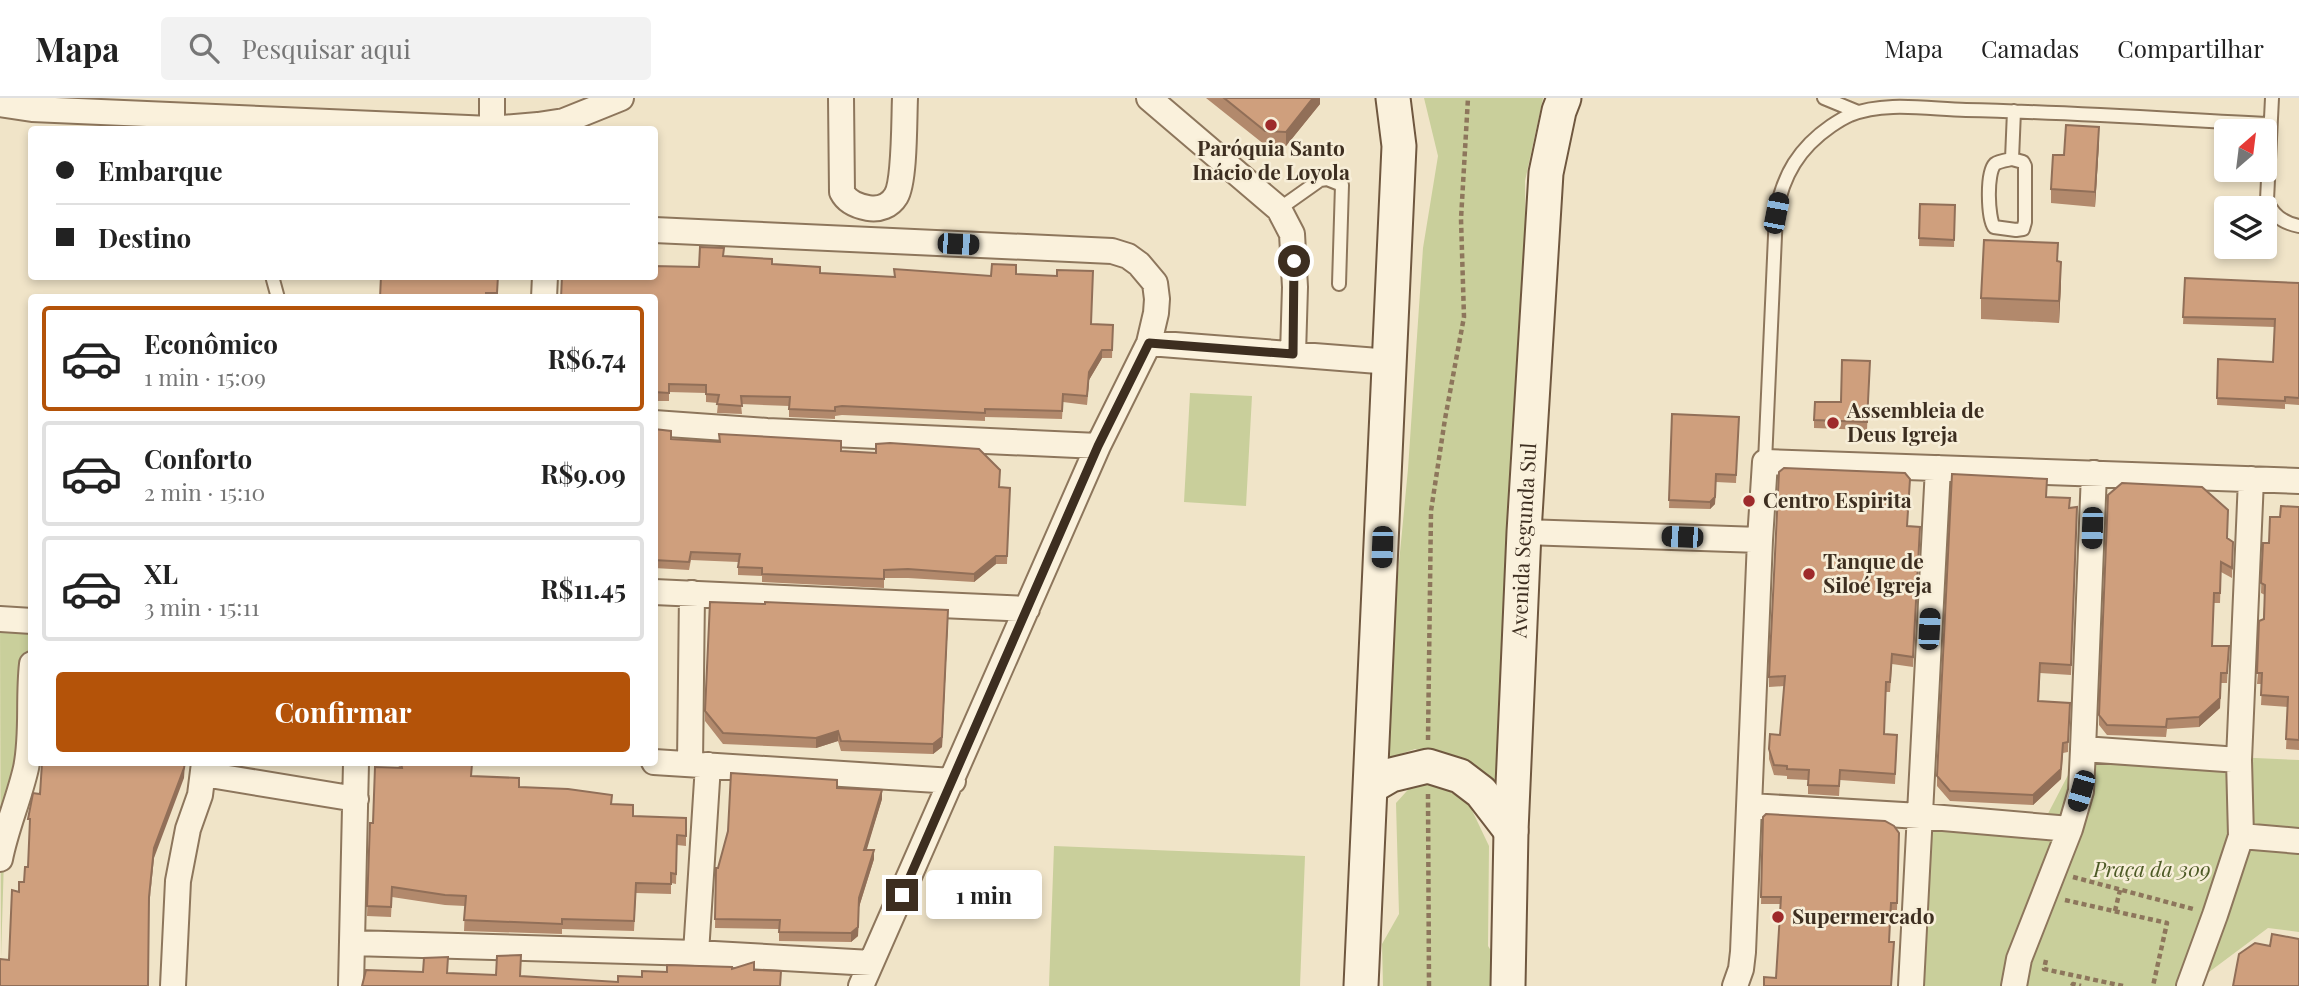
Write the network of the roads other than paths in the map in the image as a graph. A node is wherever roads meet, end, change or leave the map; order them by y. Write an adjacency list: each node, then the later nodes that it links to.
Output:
1 (492, 98): 18 (street)
2 (621, 98): 19 (street)
3 (841, 98): 4 (street)
4 (905, 98)
5 (1149, 98): 22 (street)
6 (1393, 98): 28 (main road)
7 (1564, 98): 36 (main road, Avenida Segunda Sul)
8 (1824, 98): 13 (lane)
9 (2272, 98): 14 (lane)
10 (0, 104): 16 (street)
11 (2033, 105): 12 (lane); 15 (lane)
12 (2014, 111): 13 (lane); 20 (lane)
13 (1858, 112): 31 (lane)
14 (2270, 119)
15 (2214, 120)
16 (277, 125): 17 (street)
17 (330, 126)
18 (491, 126)
19 (518, 126)
20 (2012, 159): 20 (lane)
21 (2267, 182): 23 (lane)
22 (1279, 209): 25 (lane); 27 (street)
23 (2299, 226)
24 (658, 230): 26 (street)
25 (1339, 284)
26 (1149, 343): 27 (street); 30 (street)
27 (1293, 354): 28 (street)
28 (1391, 362): 51 (main road)
29 (658, 423): 30 (street)
30 (1098, 446): 40 (street)
31 (1765, 462): 32 (street); 37 (street)
32 (1938, 468): 33 (street); 54 (street)
33 (2094, 473): 34 (street); 43 (street)
34 (2251, 479): 35 (street); 45 (street)
35 (2299, 481)
36 (1524, 532): 37 (street); 56 (main road, Avenida Segunda Sul)
37 (1760, 540): 53 (street)
38 (658, 592): 39 (street)
39 (692, 593): 40 (street); 47 (street)
40 (1027, 609): 50 (street)
41 (0, 619): 42 (street)
42 (28, 621)
43 (2083, 749): 45 (street); 55 (street)
44 (28, 751): 59 (street)
45 (2239, 760): 57 (street)
46 (658, 762): 47 (street)
47 (699, 764): 50 (street); 61 (street)
48 (356, 766): 52 (street)
49 (204, 768): 52 (street); 63 (street)
50 (953, 781): 62 (street)
51 (1371, 786): 56 (main road); 66 (main road)
52 (356, 799): 60 (street)
53 (1750, 806): 54 (street); 68 (street)
54 (1920, 816): 55 (street); 69 (street)
55 (2070, 829): 70 (street)
56 (1511, 831): 67 (main road, Avenida Segunda Sul)
57 (2241, 836): 58 (street); 71 (street)
58 (2299, 841)
59 (0, 859)
60 (352, 943): 61 (street); 64 (street)
61 (696, 953): 62 (street)
62 (871, 963): 65 (street)
63 (173, 986)
64 (351, 986)
65 (861, 986)
66 (1361, 986)
67 (1508, 986)
68 (1735, 986)
69 (1911, 986)
70 (2014, 986)
71 (2189, 986)

